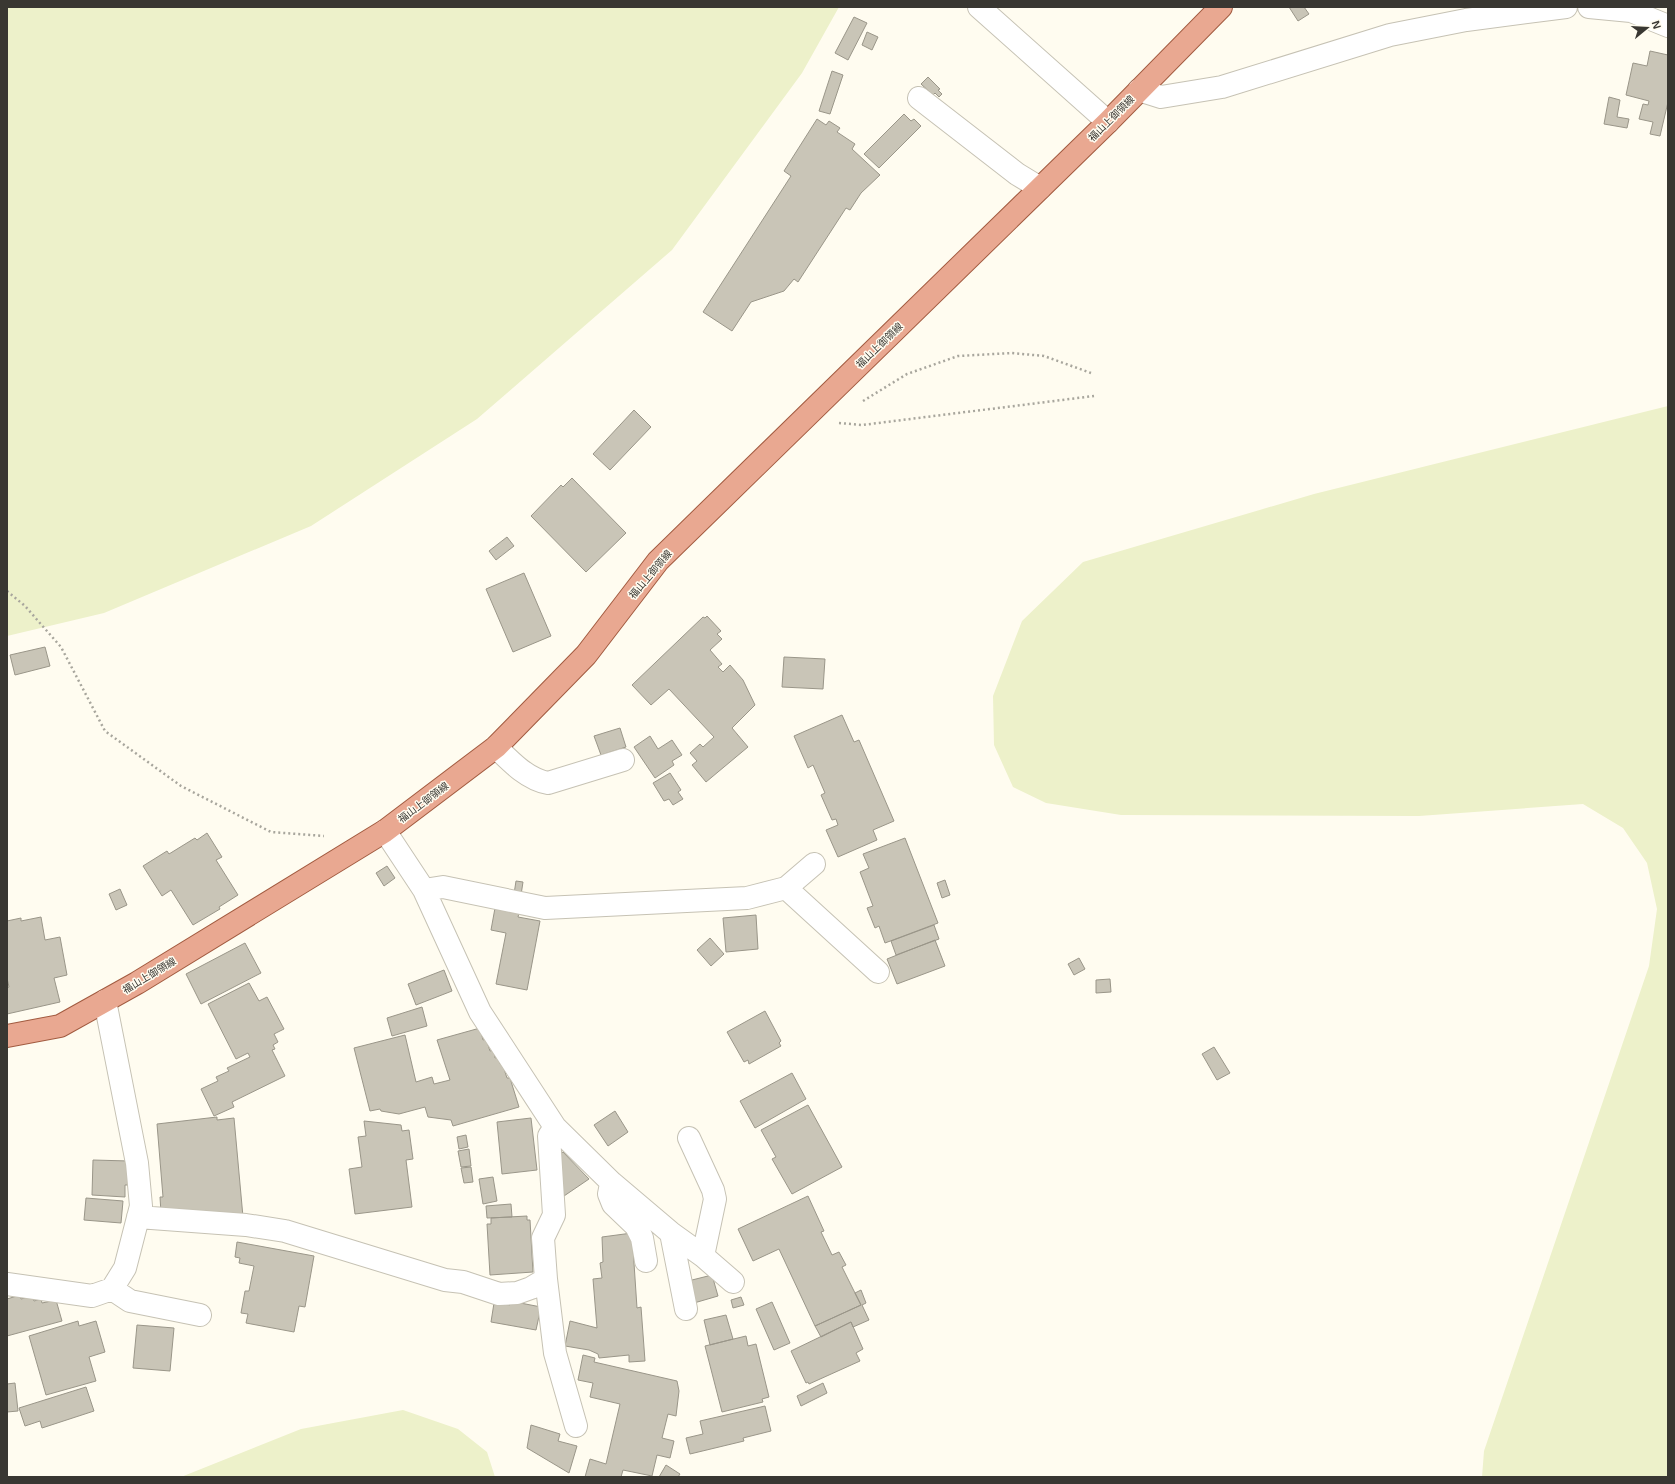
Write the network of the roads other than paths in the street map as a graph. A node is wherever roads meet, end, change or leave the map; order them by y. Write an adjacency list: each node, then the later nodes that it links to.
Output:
1 (979, 7): 8 (street)
2 (1221, 7): 6 (main road, 福山上御領線)
3 (1566, 7): 6 (street)
4 (1589, 7): 5 (street)
5 (1668, 26)
6 (1139, 90): 8 (main road, 福山上御領線)
7 (919, 98): 9 (street)
8 (1108, 122): 9 (main road, 福山上御領線)
9 (1040, 188): 10 (main road, 福山上御領線)
10 (496, 747): 11 (street); 12 (main road, 福山上御領線)
11 (624, 760)
12 (385, 831): 15 (street); 17 (main road, 福山上御領線)
13 (814, 864): 14 (street)
14 (786, 888): 15 (street); 16 (street)
15 (424, 890): 19 (street)
16 (878, 972)
17 (105, 1001): 18 (main road, 福山上御領線); 22 (street)
18 (7, 1036)
19 (554, 1127): 21 (street); 26 (street)
20 (689, 1138): 24 (street)
21 (612, 1183): 23 (street); 25 (street)
22 (138, 1217): 26 (street); 29 (street)
23 (671, 1233): 24 (street); 30 (street)
24 (703, 1256): 27 (street)
25 (646, 1261)
26 (546, 1279): 32 (street)
27 (733, 1282)
28 (7, 1284): 29 (street)
29 (112, 1289): 31 (street)
30 (686, 1309)
31 (200, 1315)
32 (576, 1426)

